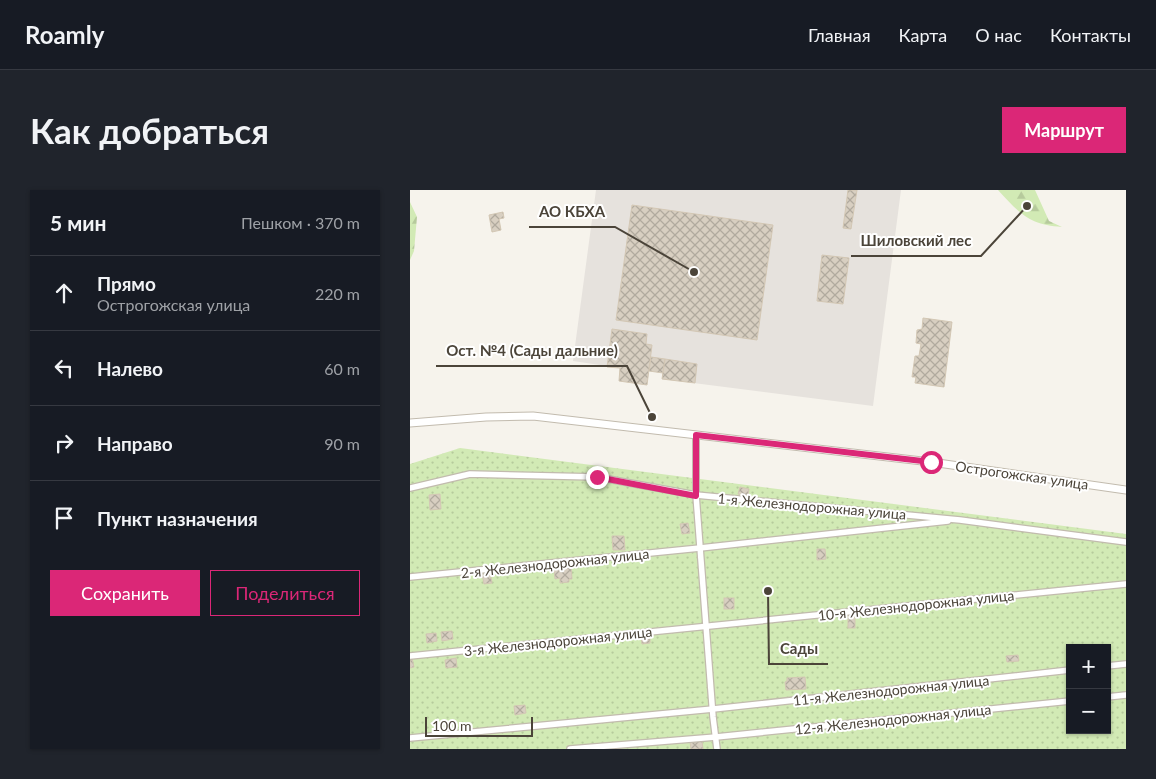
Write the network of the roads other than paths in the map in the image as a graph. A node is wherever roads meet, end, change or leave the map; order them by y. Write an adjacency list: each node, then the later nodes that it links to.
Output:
1 (410, 423): 2 (street, Острогожская улица)
2 (696, 435): 4 (street, Острогожская улица); 5 (street)
3 (410, 488): 5 (street, 1-я Железнодорожная улица)
4 (1126, 490)
5 (696, 496): 6 (street, 1-я Железнодорожная улица); 8 (street)
6 (960, 520): 7 (street, 1-я Железнодорожная улица); 8 (street, 2-я Железнодорожная улица)
7 (1126, 542)
8 (700, 548): 9 (street, 2-я Железнодорожная улица); 11 (street)
9 (410, 577)
10 (1126, 584): 11 (street, 10-я Железнодорожная улица)
11 (706, 626): 12 (street, 3-я Железнодорожная улица); 19 (street)
12 (410, 656)
13 (1126, 664): 14 (street)
14 (1111, 666)
15 (1066, 670): 19 (street, 11-я Железнодорожная улица)
16 (1126, 695): 17 (street)
17 (1111, 697)
18 (1066, 700): 20 (street, 12-я Железнодорожная улица)
19 (713, 709): 20 (street); 21 (street, 11-я Железнодорожная улица)
20 (716, 737): 22 (street, 12-я Железнодорожная улица); 23 (street)
21 (410, 738)
22 (570, 749)
23 (717, 749)

